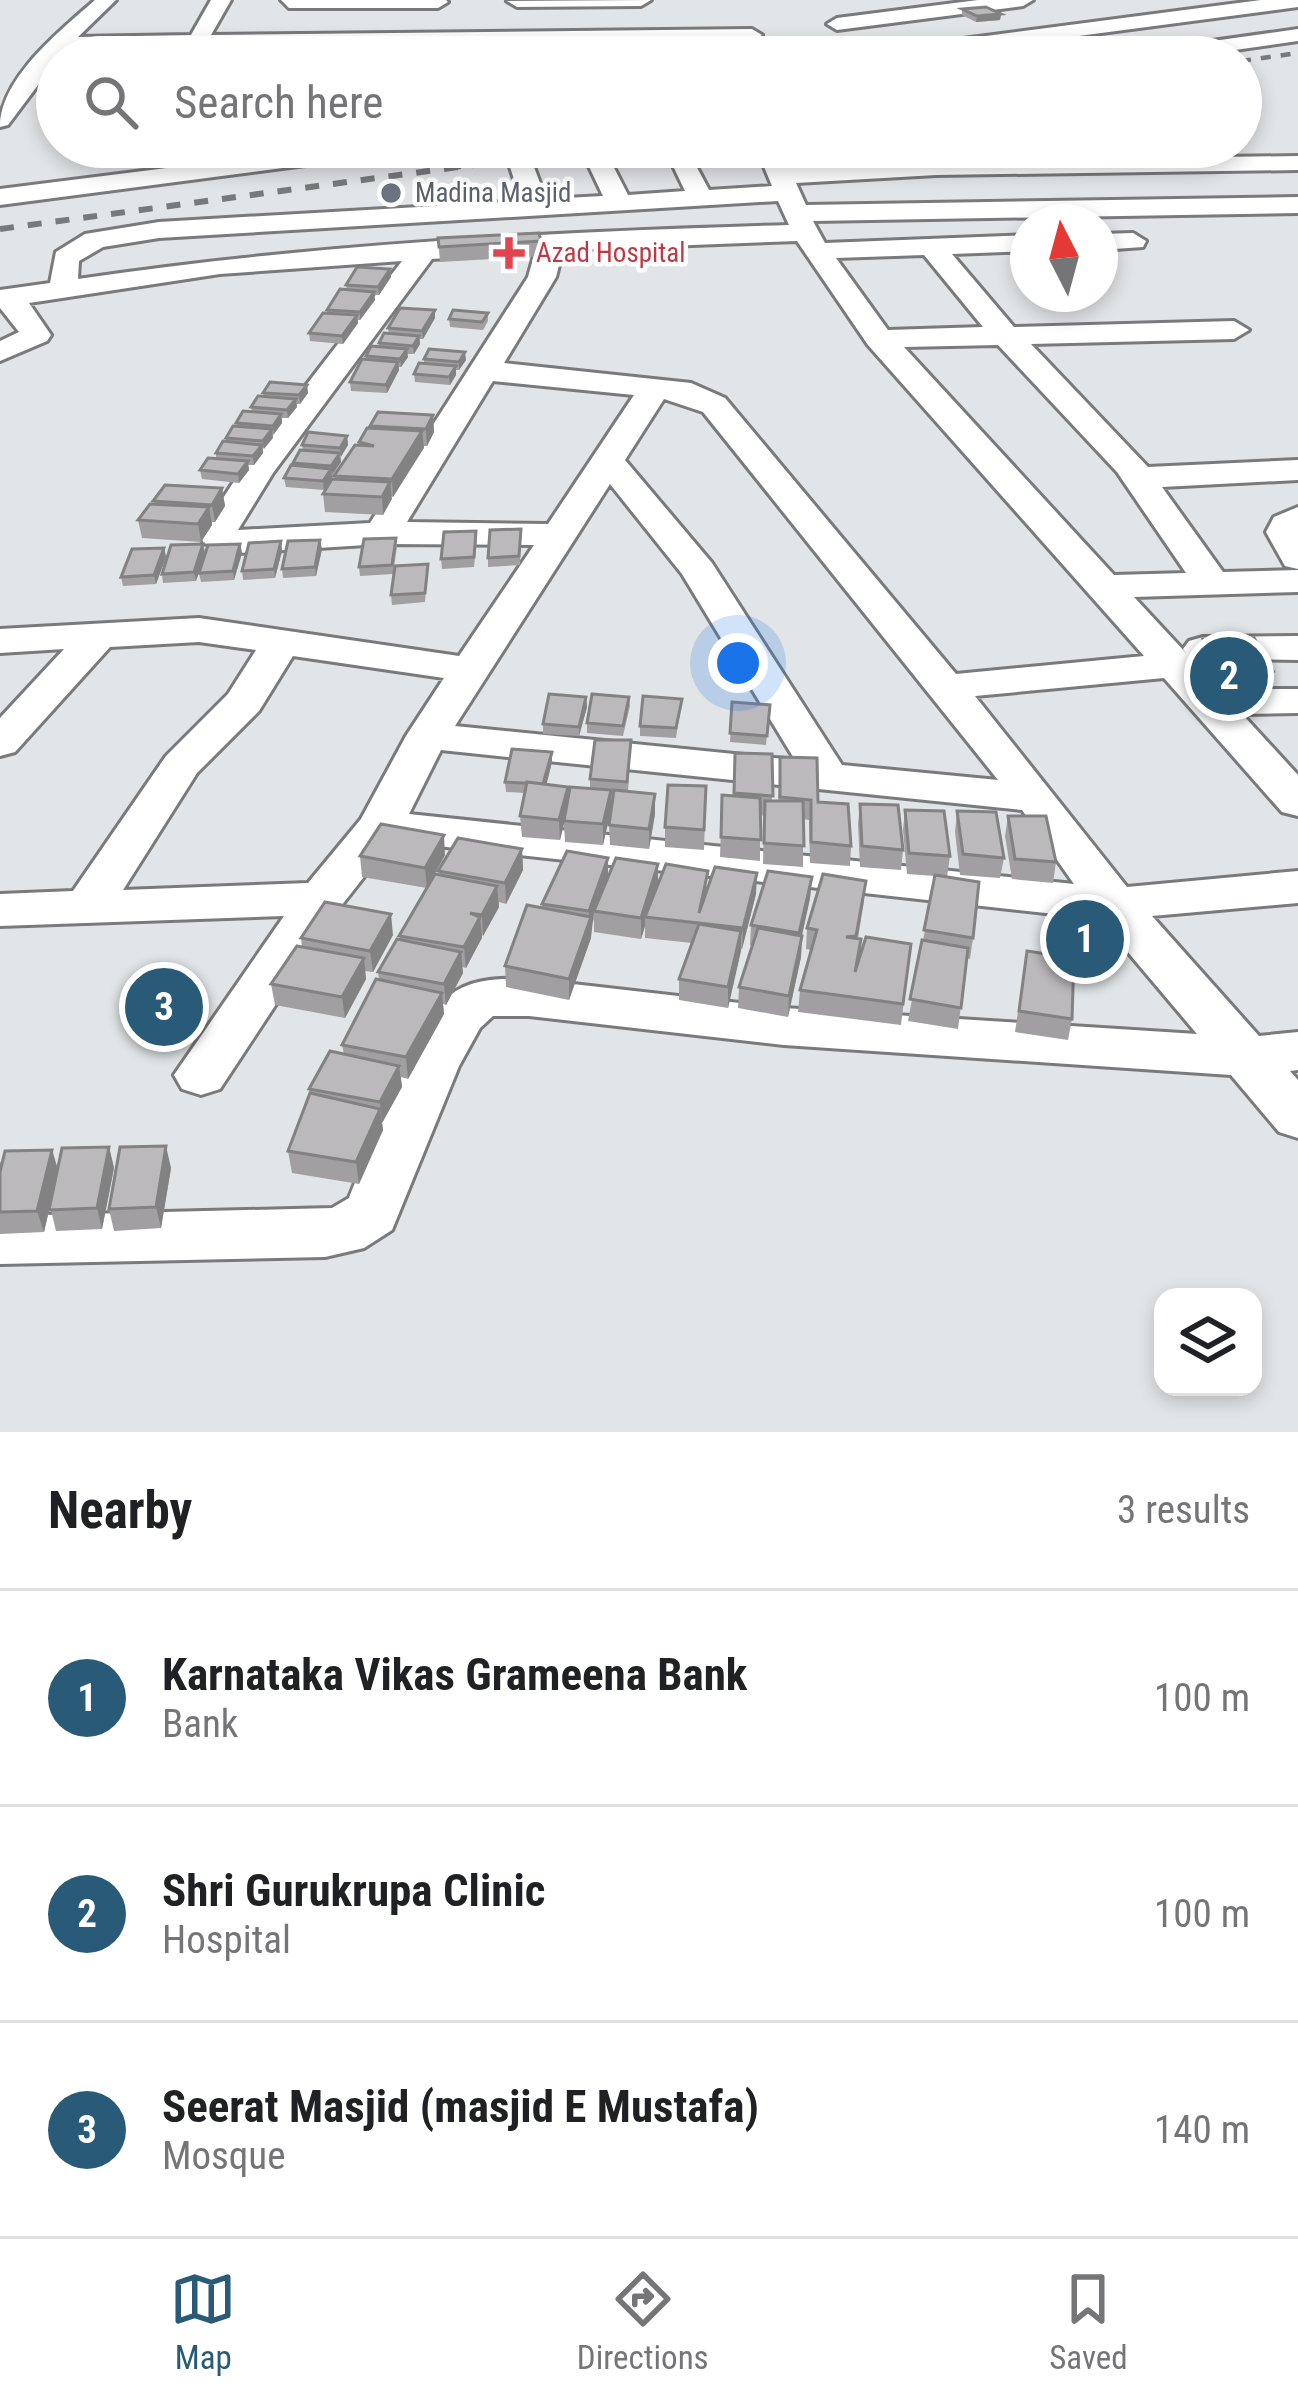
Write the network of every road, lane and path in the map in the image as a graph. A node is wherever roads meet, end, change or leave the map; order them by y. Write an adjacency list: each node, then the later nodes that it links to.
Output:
1 (106, 0): 16 (street)
2 (221, 0): 14 (street)
3 (571, 0): 11 (street); 13 (street)
4 (826, 0): 8 (street)
5 (1023, 0): 8 (street)
6 (1298, 1): 7 (street)
7 (1244, 4): 12 (street); 24 (street)
8 (902, 7): 23 (street)
9 (286, 8): 10 (street); 14 (street)
10 (438, 8): 13 (street)
11 (633, 20): 13 (street); 22 (street)
12 (1298, 24)
13 (514, 26): 19 (street); 20 (street); 21 (street)
14 (203, 32): 17 (street); 18 (street)
15 (1298, 35): 25 (street)
16 (67, 36)
17 (155, 36)
18 (255, 36)
19 (467, 36)
20 (477, 36)
21 (553, 36)
22 (745, 36)
23 (952, 36)
24 (1022, 36)
25 (1262, 40)
26 (36, 72): 27 (street)
27 (30, 80): 28 (street); 29 (street)
28 (36, 80)
29 (4, 110)
30 (1298, 163): 32 (street)
31 (1262, 164): 32 (street)
32 (1265, 164): 45 (street)
33 (106, 168): 41 (street)
34 (192, 168): 41 (street)
35 (522, 168): 47 (street)
36 (602, 168): 44 (street)
37 (685, 168): 43 (street)
38 (777, 168): 49 (street)
39 (936, 168): 49 (street)
40 (444, 177): 48 (street)
41 (97, 185): 42 (street)
42 (0, 197)
43 (701, 199): 44 (street); 49 (street)
44 (619, 203): 47 (street)
45 (1298, 203): 49 (street)
46 (361, 207): 48 (street); 56 (street); 57 (street)
47 (536, 208): 48 (street)
48 (449, 213)
49 (797, 213): 52 (street); 54 (street); 61 (street)
50 (1118, 241): 51 (street)
51 (1133, 241)
52 (551, 243): 55 (street); 63 (street)
53 (1010, 244): 54 (street)
54 (932, 248): 60 (street)
55 (422, 254): 56 (street); 69 (street)
56 (367, 257): 57 (street)
57 (63, 290): 58 (street)
58 (6, 298): 62 (street)
59 (1234, 330): 60 (street)
60 (1005, 335): 61 (street); 67 (street)
61 (879, 339): 74 (street)
62 (1, 351)
63 (481, 370): 64 (street); 69 (street)
64 (655, 388): 65 (street); 81 (street)
65 (607, 461): 70 (street); 86 (street)
66 (1298, 470): 67 (street)
67 (1139, 478): 73 (street)
68 (1298, 518): 71 (street)
69 (382, 532): 70 (street)
70 (558, 534): 80 (street)
71 (1298, 558)
72 (1298, 581): 73 (street)
73 (1211, 583): 74 (street)
74 (1101, 587): 79 (street)
75 (98, 635): 76 (street); 77 (street); 85 (street)
76 (0, 641)
77 (281, 642): 80 (street); 93 (street)
78 (1298, 647): 79 (street)
79 (1165, 657): 81 (street); 83 (street)
80 (470, 670): 84 (street)
81 (945, 687): 87 (street)
82 (1298, 701): 83 (street)
83 (1208, 702): 88 (street)
84 (427, 736): 86 (street); 89 (street)
85 (0, 743)
86 (827, 776): 87 (street)
87 (1036, 798): 92 (street)
88 (1298, 801)
89 (380, 825): 91 (street); 92 (street)
90 (1298, 886): 92 (street)
91 (321, 899): 93 (street); 96 (street)
92 (1114, 904): 95 (street)
93 (87, 907): 94 (street)
94 (0, 910)
95 (1273, 1054): 97 (street); 98 (street)
96 (201, 1076)
97 (1298, 1117)
98 (0, 1240)

